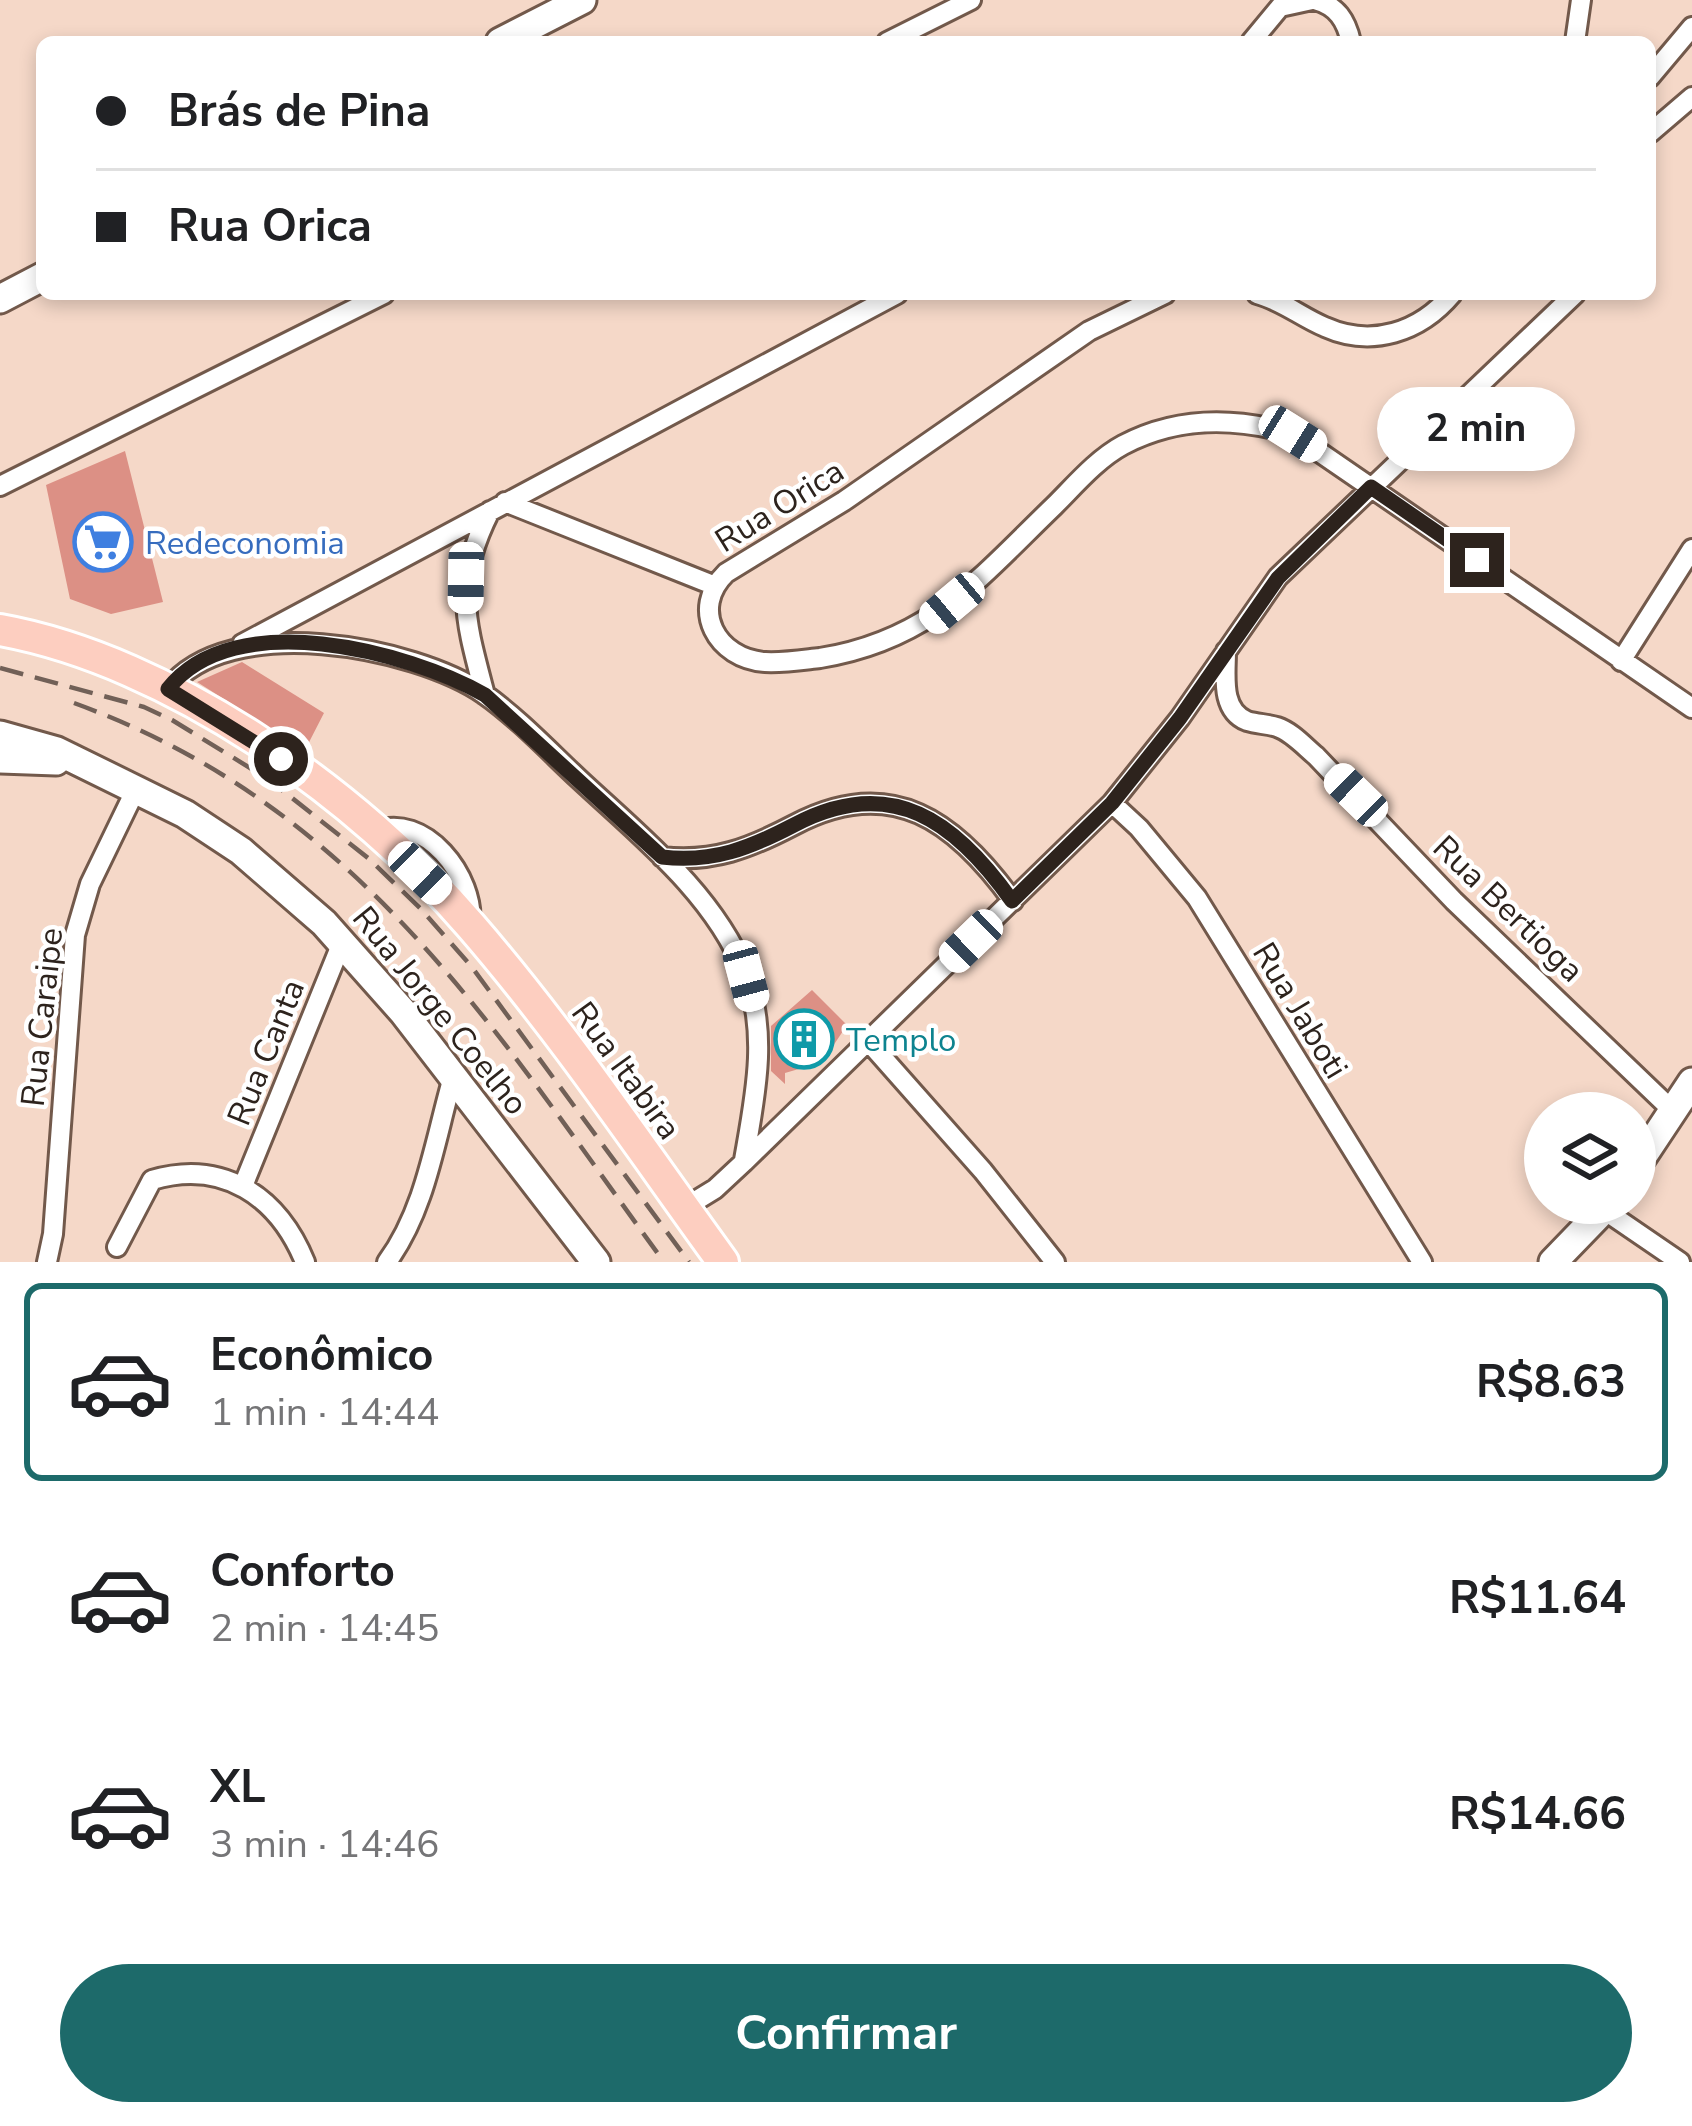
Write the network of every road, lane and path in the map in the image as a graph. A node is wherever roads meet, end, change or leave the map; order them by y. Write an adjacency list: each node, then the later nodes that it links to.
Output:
1 (582, 0): 6 (street)
2 (971, 0): 7 (street)
3 (1314, 0): 8 (street); 9 (street)
4 (1582, 0): 10 (street)
5 (1692, 27): 11 (street)
6 (512, 36)
7 (899, 36)
8 (1256, 36)
9 (1349, 36)
10 (1575, 36)
11 (1656, 70)
12 (1692, 97): 13 (street)
13 (1656, 128)
14 (36, 280): 15 (street)
15 (0, 299)
16 (372, 300): 22 (street)
17 (886, 300): 24 (street)
18 (1153, 300): 26 (street, Rua Orica)
19 (1278, 300): 20 (street)
20 (1447, 300)
21 (1568, 300): 23 (street)
22 (0, 486)
23 (1371, 487): 26 (street, Rua Orica); 29 (street); 30 (street, Rua Orica)
24 (497, 507): 26 (street); 28 (street); 32 (street)
25 (1692, 549): 30 (street)
26 (713, 585)
27 (0, 630): 31 (main road, Rua Itabira)
28 (233, 649): 31 (street); 32 (street)
29 (1226, 650): 38 (street); 45 (street, Rua Bertioga)
30 (1621, 661): 33 (street, Rua Orica)
31 (168, 689): 49 (main road, Rua Itabira)
32 (485, 695): 39 (street)
33 (1692, 708)
34 (0, 734): 36 (street, Rua Jorge Coelho)
35 (0, 760): 36 (street)
36 (79, 761): 37 (street, Rua Jorge Coelho)
37 (136, 789): 41 (street, Rua Jorge Coelho); 53 (street, Rua Caraipe)
38 (1112, 803): 40 (street); 59 (street, Rua Jaboti)
39 (662, 857): 40 (street); 47 (street)
40 (1012, 901): 42 (street)
41 (343, 940): 43 (street, Rua Jorge Coelho); 48 (street, Rua Canta)
42 (868, 1040): 47 (street); 58 (street)
43 (453, 1077): 55 (street); 56 (street, Rua Jorge Coelho)
44 (1692, 1082): 45 (street)
45 (1673, 1111): 46 (street)
46 (1656, 1136)
47 (744, 1162): 49 (street)
48 (243, 1186): 52 (street); 54 (street)
49 (684, 1208): 57 (main road, Rua Itabira)
50 (1590, 1224): 60 (street)
51 (1630, 1224): 61 (street)
52 (117, 1247)
53 (47, 1262)
54 (305, 1262)
55 (387, 1262)
56 (596, 1262)
57 (722, 1262)
58 (1055, 1262)
59 (1421, 1262)
60 (1553, 1262)
61 (1680, 1262)

